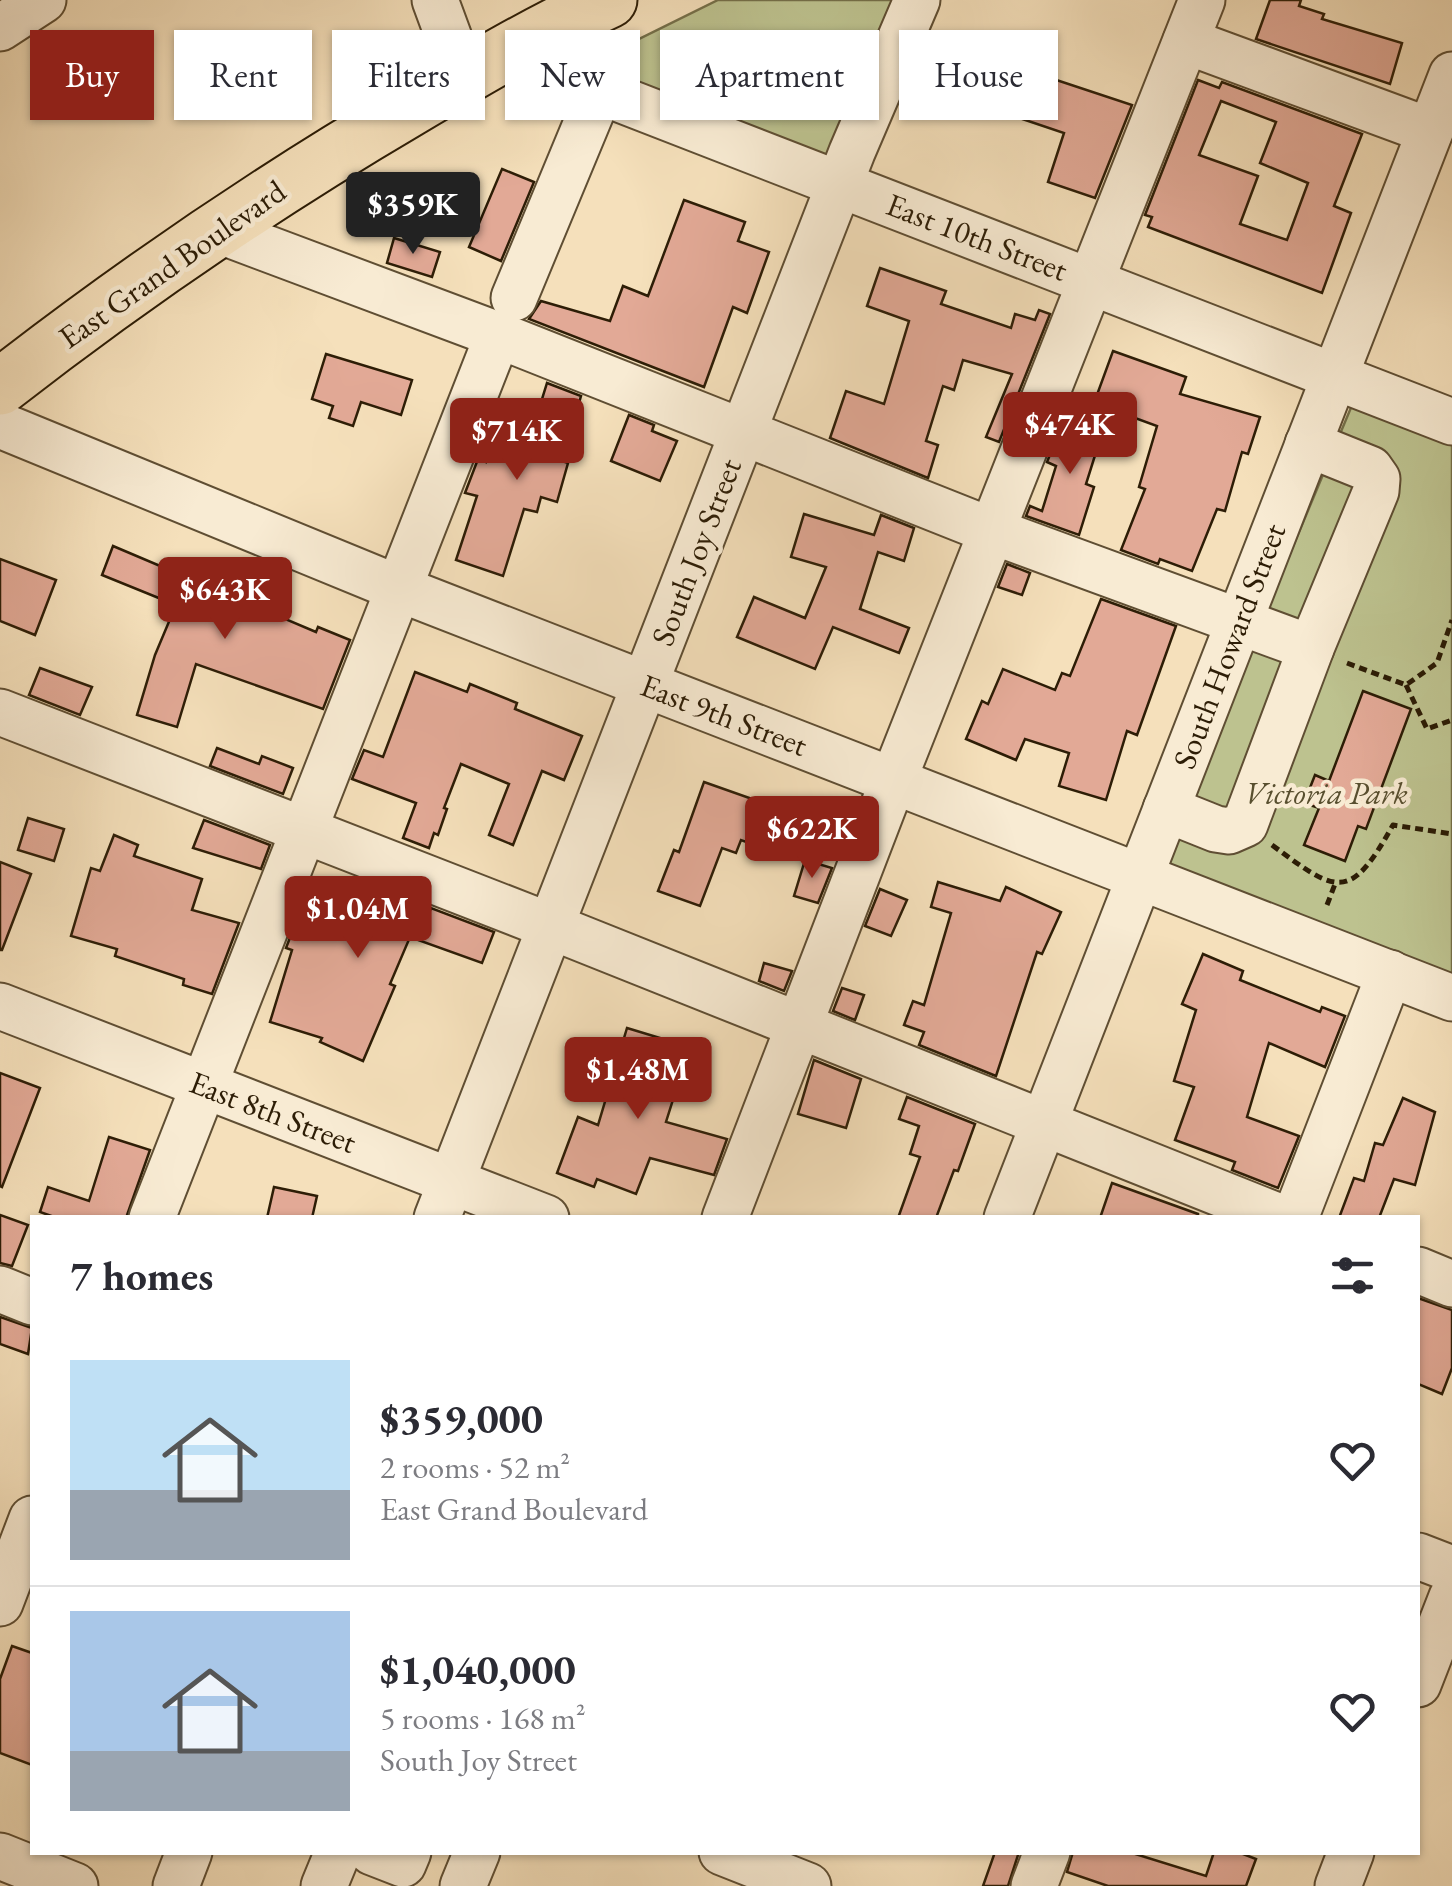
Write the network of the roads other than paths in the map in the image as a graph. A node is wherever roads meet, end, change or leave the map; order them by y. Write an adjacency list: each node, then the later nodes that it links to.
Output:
1 (43, 0): 6 (street)
2 (435, 0): 7 (street)
3 (609, 0): 9 (main road, East Grand Boulevard)
4 (917, 0): 15 (street, South Joy Street)
5 (1202, 0): 8 (street)
6 (0, 28)
7 (457, 30)
8 (1186, 41): 14 (street); 17 (street)
9 (485, 63)
10 (1452, 75): 14 (street, South Howard Street)
11 (640, 107): 15 (street, East 10th Street)
12 (389, 120): 16 (main road, East Grand Boulevard)
13 (588, 120): 18 (street)
14 (1430, 131): 19 (street, South Howard Street)
15 (839, 184): 17 (street, East 10th Street); 23 (street, South Joy Street)
16 (215, 229): 18 (street); 20 (main road, East Grand Boulevard)
17 (1092, 281): 19 (street, East 10th Street); 25 (street)
18 (506, 317): 23 (street); 26 (street)
19 (1334, 376): 21 (street, East 10th Street); 24 (street, South Howard Street)
20 (0, 387)
21 (1452, 422)
22 (0, 424): 26 (street, East 9th Street)
23 (743, 432): 25 (street); 29 (street, South Joy Street)
24 (1308, 444): 27 (street, South Howard Street); 28 (street)
25 (992, 531): 27 (street); 31 (street)
26 (400, 589): 29 (street, East 9th Street); 33 (street)
27 (1238, 624): 28 (street); 32 (street, South Howard Street)
28 (1312, 648): 32 (street)
29 (644, 684): 31 (street, East 9th Street); 35 (street, South Joy Street)
30 (0, 712): 33 (street)
31 (893, 780): 34 (street, East 9th Street); 39 (street)
32 (1166, 809): 34 (street, South Howard Street)
33 (305, 830): 35 (street); 40 (street)
34 (1140, 876): 36 (street, East 9th Street); 41 (street, South Howard Street)
35 (550, 926): 39 (street); 42 (street, South Joy Street)
36 (1390, 974): 37 (street, East 9th Street); 48 (street)
37 (1452, 998)
38 (0, 1006): 40 (street, East 8th Street)
39 (799, 1026): 41 (street); 45 (street)
40 (204, 1085): 42 (street, East 8th Street); 43 (street)
41 (1043, 1124): 46 (street, South Howard Street); 47 (street)
42 (444, 1199): 44 (street, East 8th Street)
43 (153, 1215)
44 (530, 1215)
45 (726, 1215)
46 (1008, 1215)
47 (1274, 1215)
48 (1296, 1215)
49 (1420, 1271): 50 (street)
50 (1452, 1284)
51 (0, 1289): 52 (street)
52 (30, 1301)
53 (30, 1525): 56 (street)
54 (1420, 1557): 55 (street)
55 (1452, 1569)
56 (11, 1584)
57 (1452, 1597): 58 (street)
58 (1420, 1679)
59 (189, 1855): 69 (street)
60 (337, 1855): 70 (street)
61 (380, 1855): 62 (street)
62 (407, 1855)
63 (476, 1855): 71 (street)
64 (1045, 1855): 73 (street)
65 (1350, 1855): 74 (street)
66 (0, 1856): 68 (street)
67 (746, 1864): 72 (street)
68 (74, 1886)
69 (176, 1886)
70 (324, 1886)
71 (464, 1886)
72 (808, 1886)
73 (1034, 1886)
74 (1338, 1886)

